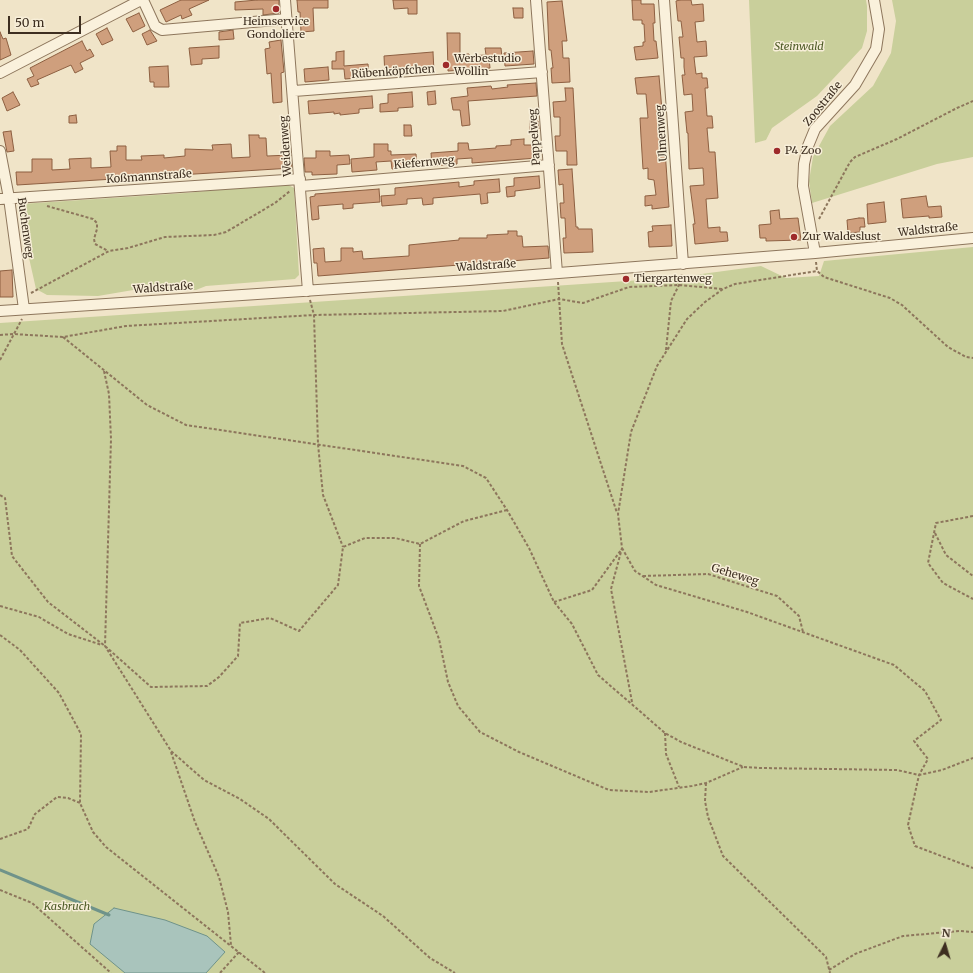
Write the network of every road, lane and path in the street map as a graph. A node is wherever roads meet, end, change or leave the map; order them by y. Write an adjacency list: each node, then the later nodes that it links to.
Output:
1 (142, 0): 6 (street); 8 (street)
2 (285, 0): 6 (street, Weidenweg)
3 (536, 0): 7 (street, Pappelweg)
4 (664, 0): 20 (street, Ulmenweg)
5 (874, 0): 16 (street, Zoostraße)
6 (287, 19): 9 (street, Weidenweg)
7 (542, 72): 9 (street, Rübenköpfchen); 12 (street, Pappelweg)
8 (0, 73)
9 (294, 91): 13 (street, Weidenweg)
10 (973, 102): 16 (path)
11 (0, 151): 14 (street, Buchenweg)
12 (549, 165): 13 (street, Kiefernweg); 21 (street, Pappelweg)
13 (301, 183): 14 (street, Koßmannstraße); 18 (path); 24 (street, Weidenweg)
14 (4, 199): 25 (street, Buchenweg)
15 (42, 205): 18 (path)
16 (812, 232): 19 (street, Zoostraße)
17 (973, 238): 19 (street, Waldstraße)
18 (109, 251): 25 (path)
19 (816, 253): 20 (street, Waldstraße)
20 (683, 264): 21 (street, Waldstraße)
21 (557, 273): 24 (street, Waldstraße); 26 (path)
22 (679, 285): 23 (path); 26 (path); 33 (path)
23 (723, 288): 33 (path); 34 (path)
24 (308, 291): 27 (street, Waldstraße); 29 (path)
25 (23, 298): 27 (street, Buchenweg)
26 (559, 299): 29 (path); 40 (path)
27 (24, 309): 28 (street, Waldstraße); 30 (path)
28 (0, 311)
29 (314, 315): 32 (path); 37 (path)
30 (13, 334): 31 (path); 32 (path); 35 (path)
31 (0, 336)
32 (63, 336): 36 (path)
33 (666, 351): 40 (path)
34 (973, 358)
35 (0, 360)
36 (104, 370): 37 (path); 53 (path)
37 (318, 444): 39 (path); 44 (path)
38 (0, 495): 53 (path)
39 (507, 510): 43 (path); 49 (path)
40 (618, 514): 45 (path)
41 (973, 516): 42 (path)
42 (935, 533): 47 (path); 48 (path)
43 (420, 544): 44 (path); 61 (path)
44 (343, 547): 53 (path)
45 (622, 548): 46 (path); 49 (path); 54 (path)
46 (642, 576): 51 (path); 51 (path, Geheweg)
47 (973, 576)
48 (973, 599)
49 (554, 602): 54 (path)
50 (0, 606): 53 (path)
51 (803, 632): 59 (path)
52 (0, 636): 62 (path)
53 (105, 646): 56 (path)
54 (632, 703): 55 (path)
55 (665, 733): 58 (path); 61 (path)
56 (171, 751): 67 (path); 73 (path)
57 (973, 758): 59 (path)
58 (744, 766): 59 (path); 60 (path)
59 (919, 775): 64 (path)
60 (706, 783): 61 (path); 69 (path)
61 (679, 788)
62 (80, 803): 63 (path); 67 (path)
63 (0, 839)
64 (973, 868)
65 (0, 890): 70 (path)
66 (973, 932): 69 (path)
67 (231, 946): 68 (path)
68 (239, 952): 71 (path); 72 (path)
69 (829, 971)
70 (111, 973)
71 (220, 973)
72 (265, 973)
73 (455, 973)

